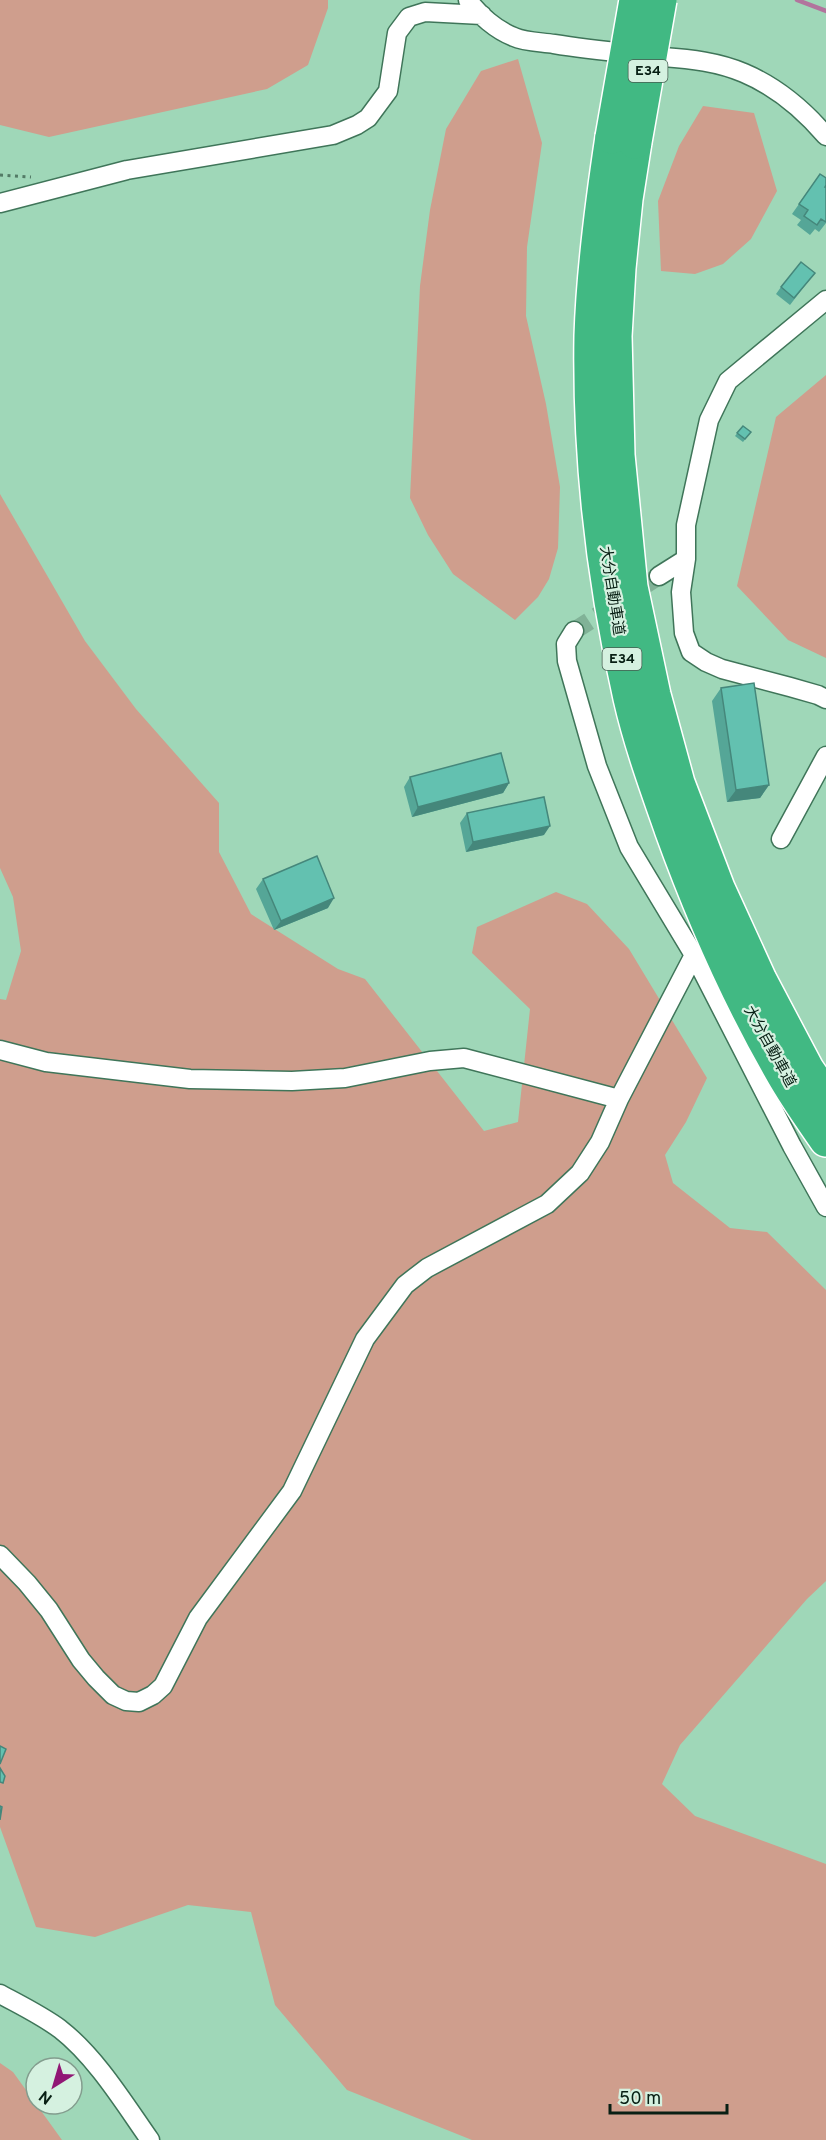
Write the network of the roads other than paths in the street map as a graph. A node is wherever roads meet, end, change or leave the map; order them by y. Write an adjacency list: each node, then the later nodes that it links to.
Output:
1 (468, 0): 4 (street)
2 (636, 0): 6 (highway, 大分自動車道 / E34, bridge)
3 (660, 0): 6 (highway, 大分自動車道 / E34, bridge)
4 (482, 15): 5 (street); 7 (street)
5 (826, 136)
6 (624, 139): 17 (highway, 大分自動車道 / E34); 19 (highway, 大分自動車道 / E34)
7 (0, 203)
8 (826, 300): 9 (street)
9 (686, 559): 10 (street); 12 (street)
10 (659, 576)
11 (574, 631): 15 (street)
12 (826, 699)
13 (826, 756): 14 (street)
14 (781, 839)
15 (694, 955): 18 (street); 20 (street)
16 (0, 1050): 18 (street)
17 (826, 1097)
18 (619, 1099): 21 (street)
19 (826, 1140)
20 (826, 1207)
21 (0, 1555)
22 (0, 1994): 23 (street)
23 (150, 2140)

